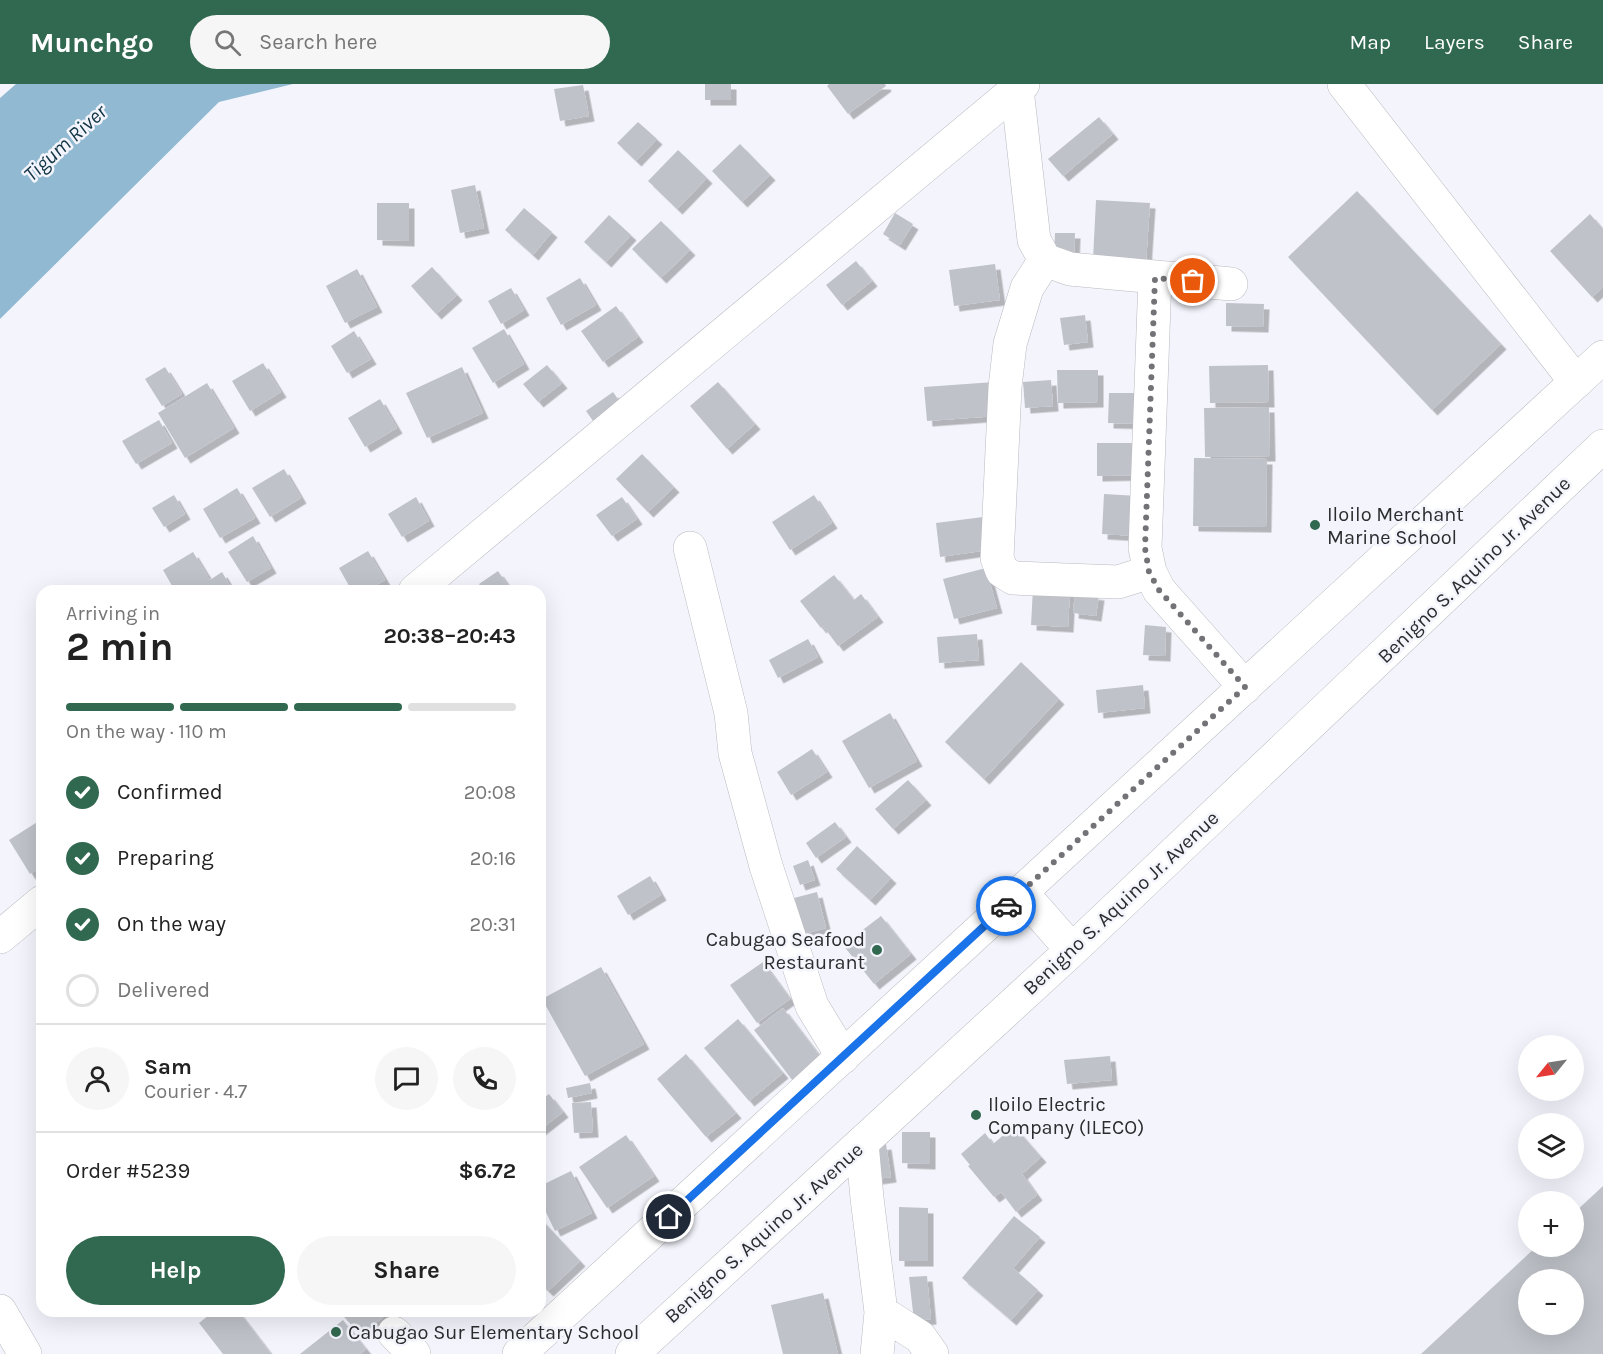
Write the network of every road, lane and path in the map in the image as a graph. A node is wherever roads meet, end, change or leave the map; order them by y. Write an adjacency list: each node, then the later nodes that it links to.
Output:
1 (1344, 84): 7 (street)
2 (1020, 87): 3 (street); 11 (street)
3 (1045, 260): 4 (street); 10 (street)
4 (1155, 278): 5 (street); 10 (street)
5 (1231, 284)
6 (1603, 357): 7 (street)
7 (1576, 382): 12 (street)
8 (1603, 446): 16 (street, Benigno S. Aquino Jr. Avenue)
9 (690, 548): 17 (street)
10 (1149, 572): 12 (street)
11 (422, 585)
12 (1245, 687): 13 (street)
13 (1022, 892): 16 (street); 17 (street)
14 (36, 907): 15 (street)
15 (0, 937)
16 (1072, 951): 18 (street, Benigno S. Aquino Jr. Avenue)
17 (843, 1057): 22 (street)
18 (862, 1143): 20 (street); 23 (street, Benigno S. Aquino Jr. Avenue)
19 (0, 1311): 21 (street)
20 (881, 1312): 24 (street); 25 (street)
21 (25, 1354)
22 (519, 1354)
23 (632, 1354)
24 (877, 1354)
25 (932, 1354)

